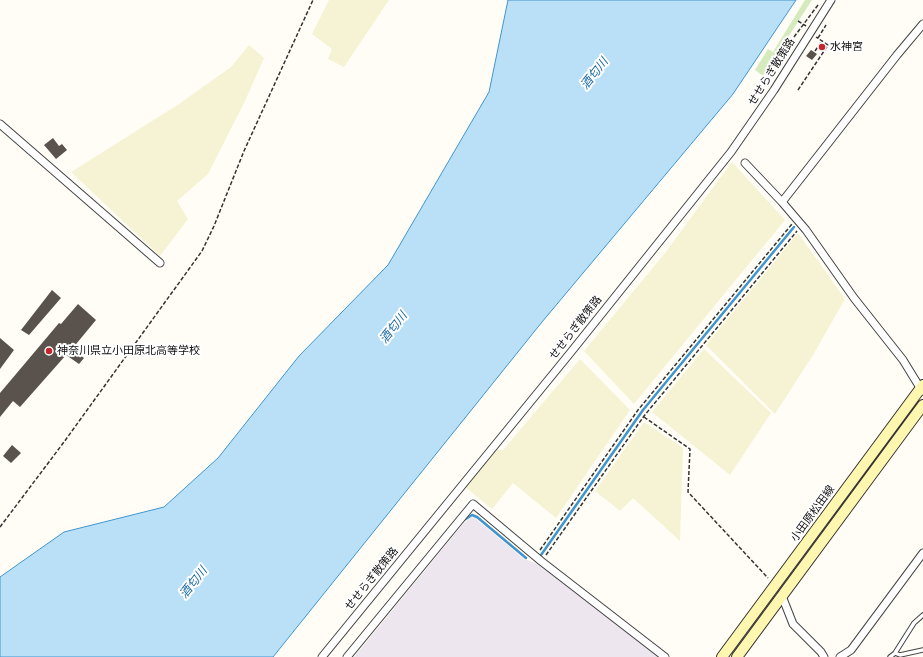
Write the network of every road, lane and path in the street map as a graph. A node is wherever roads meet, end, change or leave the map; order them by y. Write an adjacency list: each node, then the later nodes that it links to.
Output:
1 (313, 0): 21 (path)
2 (822, 0): 5 (path)
3 (831, 0): 7 (street, せせらぎ散策路)
4 (798, 20): 5 (path)
5 (802, 24): 7 (path); 8 (path)
6 (923, 24): 15 (street)
7 (811, 30): 30 (street, せせらぎ散策路)
8 (794, 37)
9 (818, 38): 10 (path)
10 (822, 41): 11 (path); 12 (path)
11 (814, 51)
12 (798, 90)
13 (0, 124): 17 (street)
14 (745, 163): 15 (street)
15 (782, 202): 16 (street)
16 (799, 222): 18 (street); 20 (path); 23 (path)
17 (160, 263)
18 (922, 388): 24 (main road, 小田原松田線)
19 (923, 405): 25 (main road)
20 (644, 416): 23 (path); 24 (path)
21 (0, 527)
22 (923, 553): 36 (street)
23 (538, 559): 31 (street); 32 (street)
24 (775, 585): 33 (main road, 小田原松田線)
25 (782, 596): 34 (main road); 35 (street)
26 (923, 615): 28 (lane)
27 (923, 650): 29 (lane)
28 (895, 653): 29 (lane); 37 (lane)
29 (900, 656)
30 (322, 657)
31 (347, 657)
32 (665, 657)
33 (722, 657)
34 (737, 657)
35 (824, 657)
36 (840, 657)
37 (890, 657)

